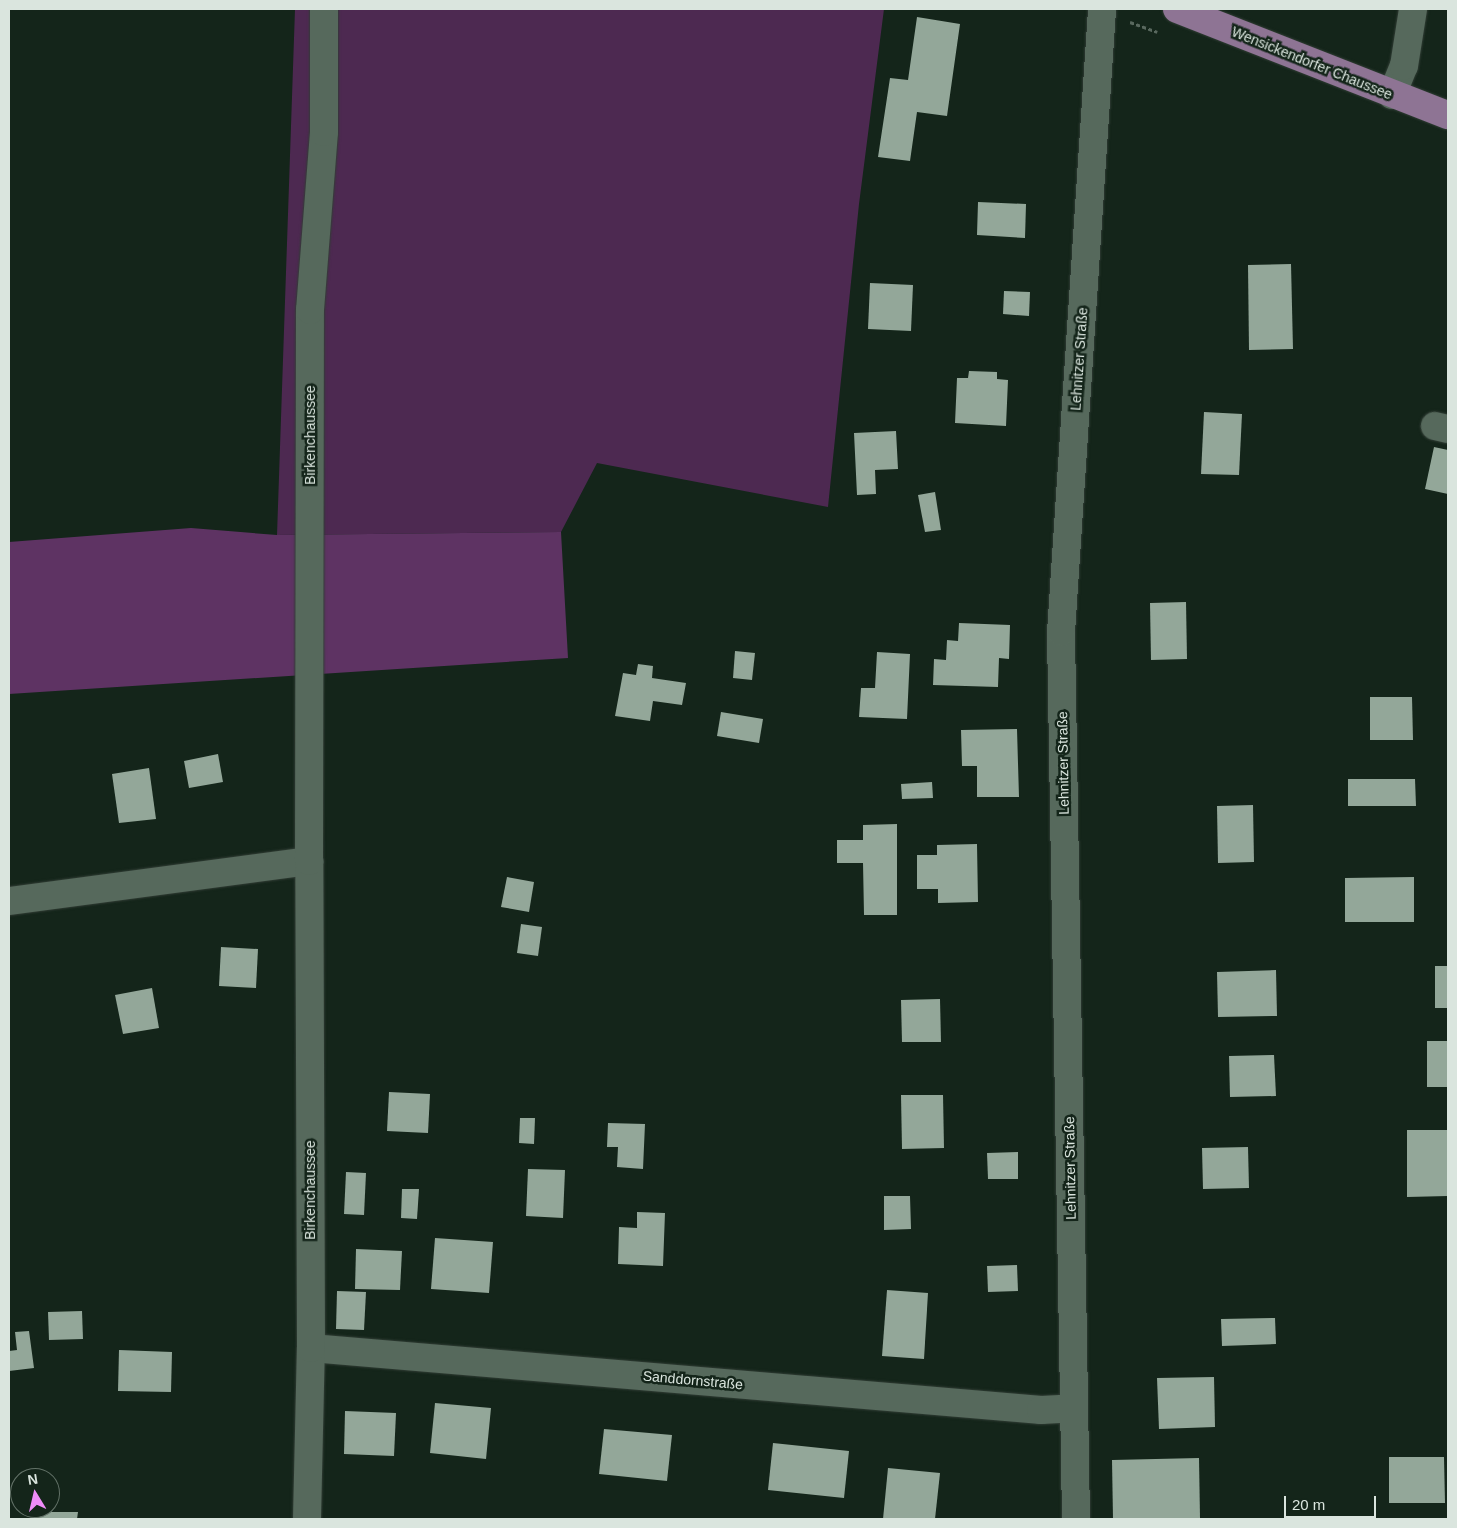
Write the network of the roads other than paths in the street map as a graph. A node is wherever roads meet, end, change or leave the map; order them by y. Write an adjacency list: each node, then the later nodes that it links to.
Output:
1 (324, 9): 7 (street, Birkenchaussee)
2 (1102, 9): 10 (street, Lehnitzer Straße)
3 (1177, 9): 5 (main road, Wensickendorfer Chaussee)
4 (1413, 9): 5 (street)
5 (1392, 95): 6 (main road, Wensickendorfer Chaussee)
6 (1448, 115)
7 (309, 861): 8 (street); 9 (street, Birkenchaussee)
8 (9, 901)
9 (311, 1348): 10 (street, Sanddornstraße); 11 (street, Birkenchaussee)
10 (1074, 1408): 12 (street, Lehnitzer Straße)
11 (307, 1519)
12 (1076, 1519)

